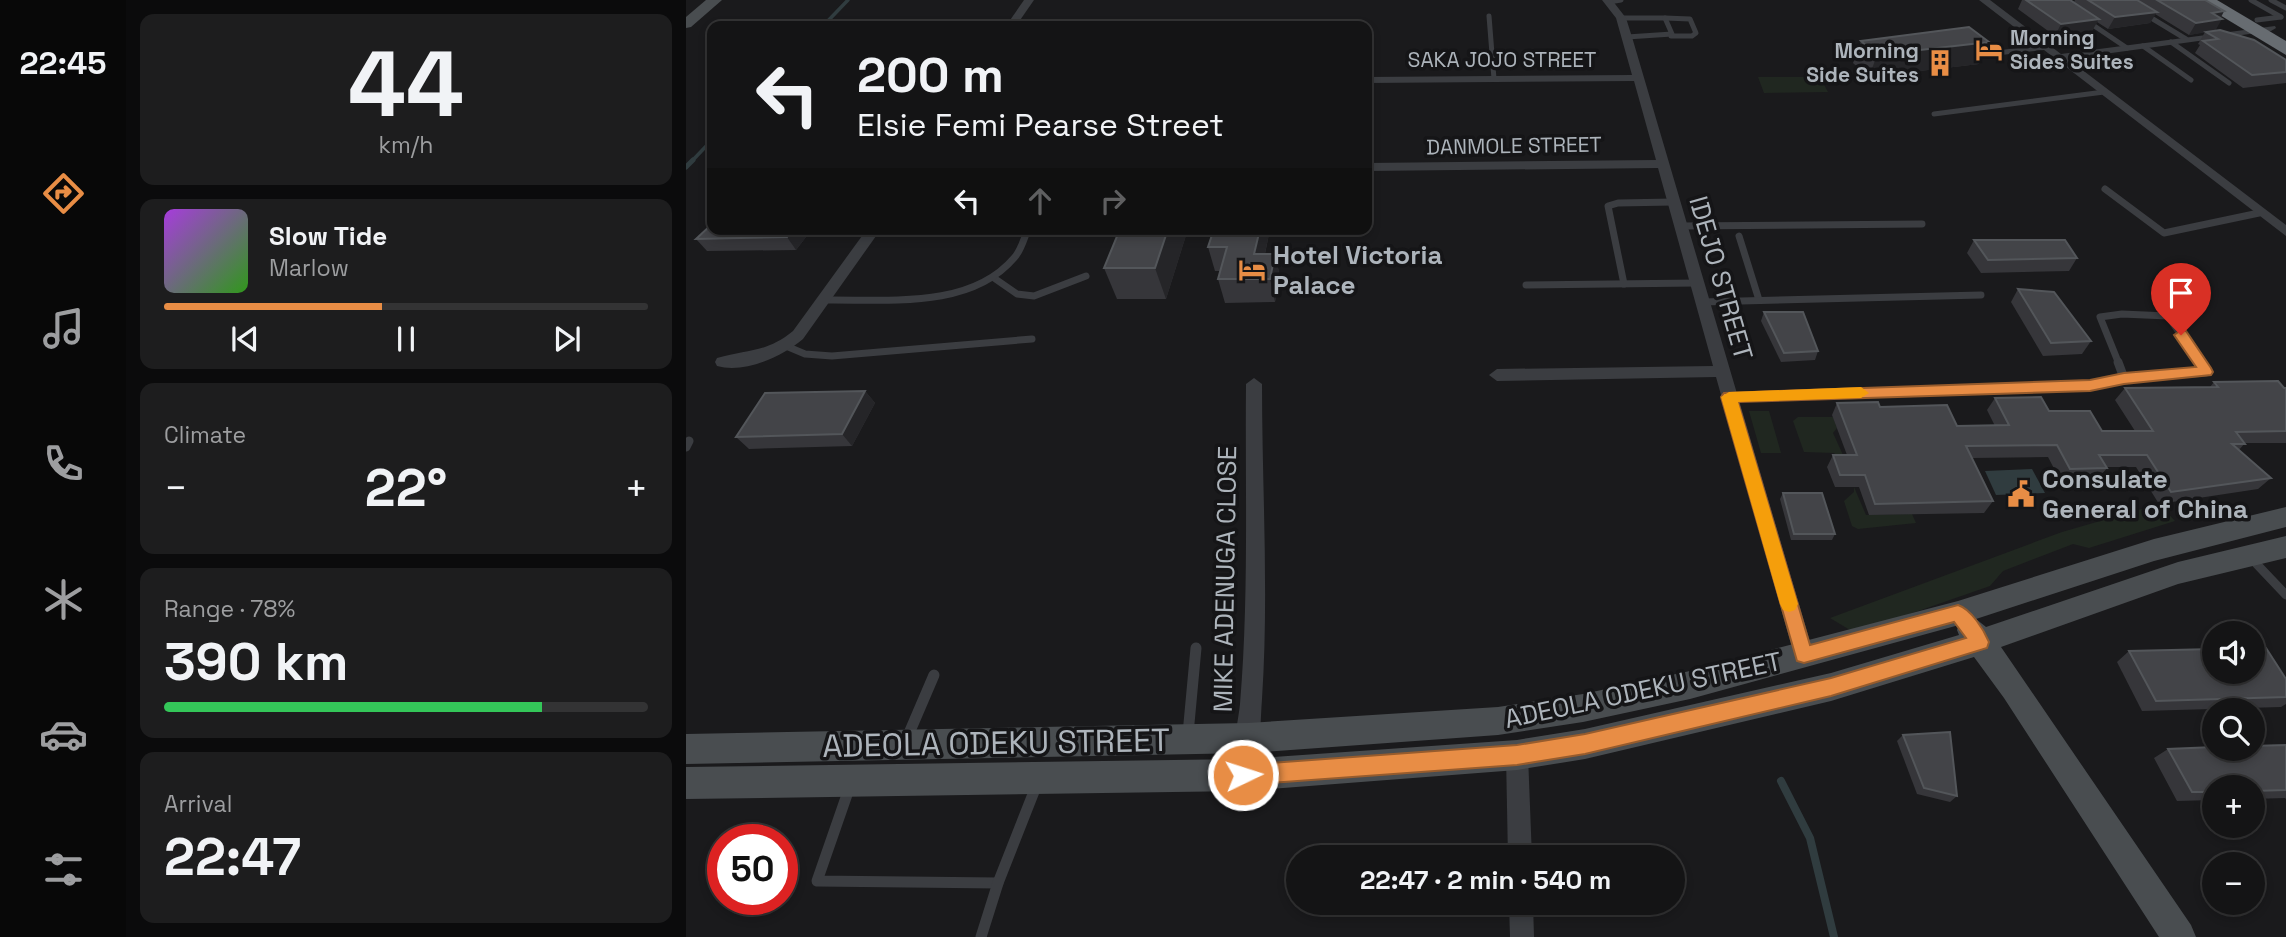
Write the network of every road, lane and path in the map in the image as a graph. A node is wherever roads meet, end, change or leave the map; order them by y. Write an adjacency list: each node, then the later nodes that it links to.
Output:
1 (715, 0): 16 (main road)
2 (1029, 0): 15 (street)
3 (1984, 0): 23 (street)
4 (2204, 0): 17 (highway)
5 (2222, 0): 17 (highway)
6 (2251, 0): 17 (lane)
7 (2271, 0): 10 (lane)
8 (1612, 1): 12 (street, IDEJO STREET)
9 (2132, 6): 20 (lane)
10 (2286, 8)
11 (1489, 16): 29 (lane)
12 (1621, 18): 13 (lane); 19 (street, IDEJO STREET)
13 (1665, 18): 18 (lane); 18 (lane)
14 (2082, 18): 24 (lane)
15 (1015, 21)
16 (686, 23)
17 (2273, 25): 20 (street); 25 (highway)
18 (1671, 36): 19 (lane)
19 (1627, 37): 28 (street, IDEJO STREET)
20 (2186, 40): 21 (street)
21 (2171, 42): 22 (street); 32 (lane)
22 (2143, 46): 24 (street); 31 (lane)
23 (2047, 47): 26 (lane); 27 (street)
24 (2127, 47): 27 (street)
25 (2286, 49)
26 (1989, 54)
27 (2059, 57): 33 (street)
28 (1638, 78): 29 (street, SAKA JOJO STREET); 35 (street, IDEJO STREET)
29 (1494, 79): 30 (street, SAKA JOJO STREET)
30 (1372, 80)
31 (2191, 80)
32 (2228, 83)
33 (2104, 92): 34 (lane); 39 (street)
34 (1934, 114)
35 (1662, 164): 36 (street, DANMOLE STREET); 38 (street, IDEJO STREET)
36 (1372, 167)
37 (2105, 189): 39 (lane)
38 (1673, 202): 41 (street, IDEJO STREET); 49 (lane)
39 (2259, 213): 42 (street)
40 (1922, 224): 41 (lane)
41 (1680, 226): 48 (street, IDEJO STREET)
42 (2286, 232)
43 (870, 235): 52 (street)
44 (1026, 235): 47 (lane)
45 (1740, 236): 53 (lane)
46 (1086, 276): 47 (lane)
47 (994, 278): 52 (lane)
48 (1696, 282): 49 (lane); 54 (street, IDEJO STREET)
49 (1624, 284): 50 (lane)
50 (1526, 285)
51 (1981, 295): 53 (lane)
52 (824, 300): 56 (street)
53 (1759, 300): 54 (lane)
54 (1702, 302): 58 (street, IDEJO STREET)
55 (1032, 340): 56 (lane)
56 (786, 346): 57 (street)
57 (723, 362)
58 (1722, 371): 59 (street); 62 (street, IDEJO STREET)
59 (1497, 375)
60 (2124, 378): 60 (lane); 62 (lane)
61 (1254, 384): 72 (street, MIKE ADENUGA CLOSE)
62 (1729, 397): 70 (street, IDEJO STREET)
63 (2286, 517): 67 (main road, ADEOLA ODEKU STREET)
64 (2286, 547): 65 (main road, ADEOLA ODEKU STREET)
65 (2248, 555): 66 (lane); 68 (main road, ADEOLA ODEKU STREET)
66 (2286, 595)
67 (1958, 612): 68 (main road); 70 (main road, ADEOLA ODEKU STREET)
68 (1980, 642): 76 (main road, ADEOLA ODEKU STREET); 86 (main road)
69 (1196, 649): 73 (lane)
70 (1804, 655): 72 (main road, ADEOLA ODEKU STREET)
71 (934, 675): 74 (lane)
72 (1248, 738): 73 (main road, ADEOLA ODEKU STREET); 77 (street, MIKE ADENUGA CLOSE)
73 (1188, 739): 74 (main road, ADEOLA ODEKU STREET)
74 (903, 746): 75 (main road, ADEOLA ODEKU STREET)
75 (686, 749)
76 (1517, 755): 77 (main road, ADEOLA ODEKU STREET); 81 (street)
77 (1243, 775): 78 (main road, ADEOLA ODEKU STREET)
78 (1040, 778): 79 (main road, ADEOLA ODEKU STREET); 82 (lane)
79 (852, 780): 80 (main road, ADEOLA ODEKU STREET); 82 (lane)
80 (686, 783)
81 (1520, 845)
82 (998, 883): 84 (lane)
83 (1521, 915): 85 (street)
84 (981, 937)
85 (1522, 937)
86 (2179, 937)

